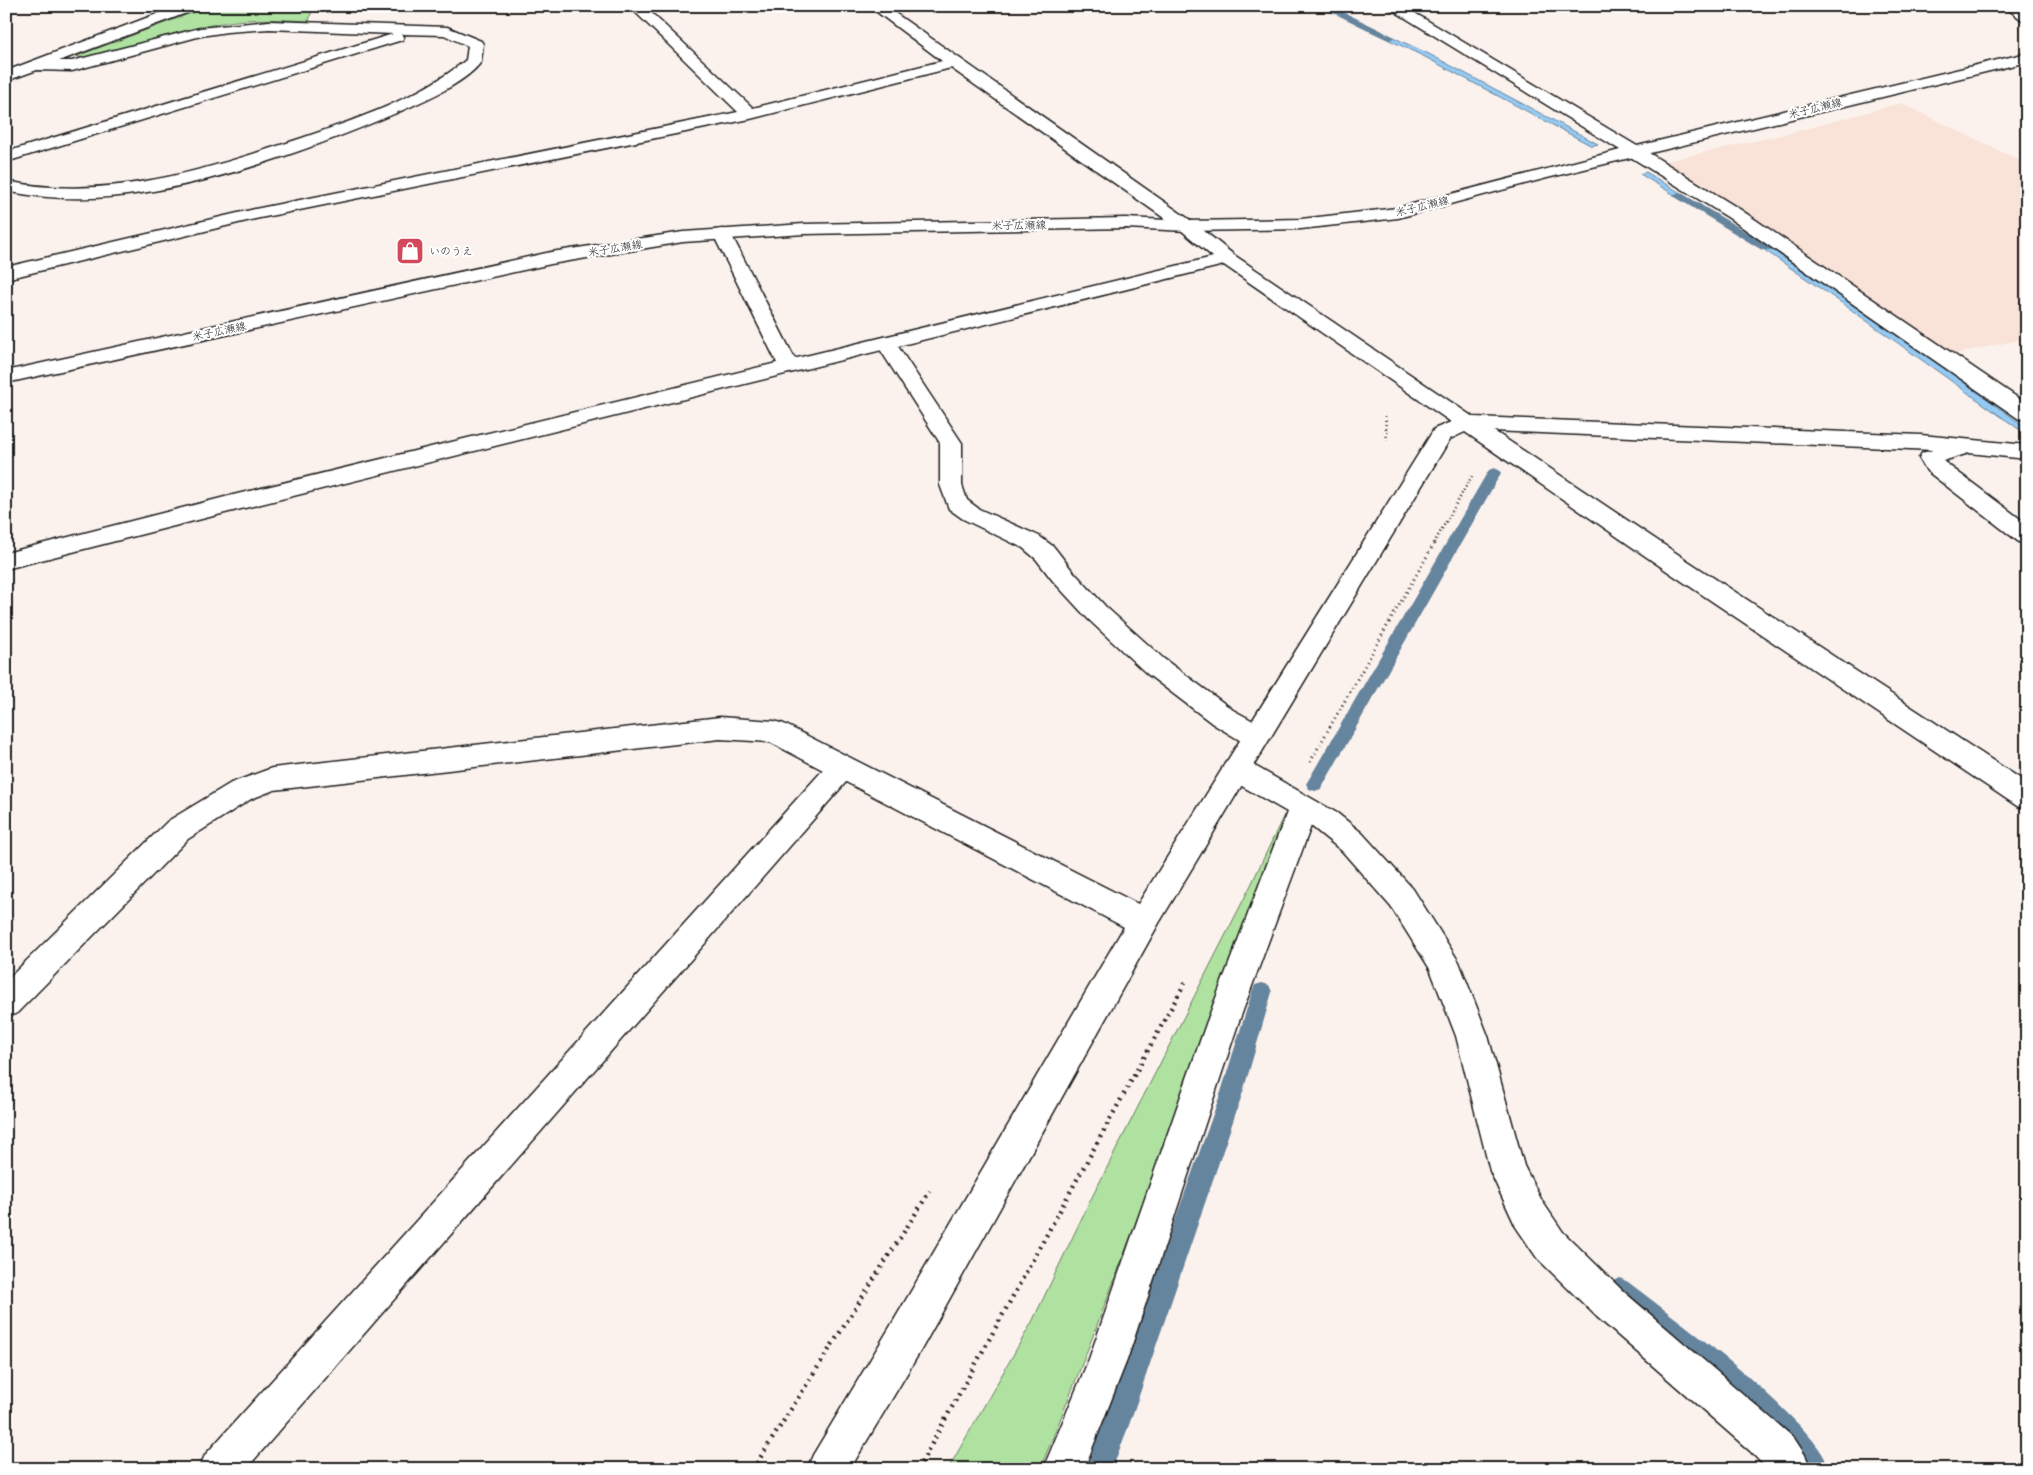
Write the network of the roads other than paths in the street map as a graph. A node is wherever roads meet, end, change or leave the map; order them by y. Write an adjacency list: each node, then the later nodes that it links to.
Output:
1 (192, 6): 10 (street)
2 (636, 6): 12 (street)
3 (876, 6): 9 (street)
4 (1393, 6): 13 (street)
5 (2011, 6): 6 (street)
6 (2027, 18)
7 (419, 30): 10 (street); 14 (street); 15 (street)
8 (2027, 57): 13 (street, 米子広瀬線)
9 (954, 63): 12 (street); 16 (street)
10 (34, 65): 11 (street)
11 (6, 76)
12 (750, 114): 19 (street)
13 (1635, 152): 16 (street, 米子広瀬線); 23 (street)
14 (6, 157)
15 (6, 186)
16 (1188, 226): 17 (street, 米子広瀬線); 18 (street)
17 (722, 234): 21 (street); 22 (street, 米子広瀬線)
18 (1227, 259): 20 (street); 24 (street)
19 (6, 273)
20 (886, 343): 21 (street); 29 (street)
21 (789, 367): 28 (street)
22 (6, 377)
23 (2027, 414)
24 (1466, 423): 25 (street); 29 (street); 32 (street)
25 (1967, 447): 26 (street); 27 (street)
26 (2027, 452)
27 (2027, 536)
28 (6, 561)
29 (1256, 736): 31 (street)
30 (843, 768): 34 (street); 35 (street); 36 (street)
31 (1236, 770): 33 (street); 34 (street)
32 (2027, 798)
33 (1303, 807): 38 (street); 39 (street)
34 (1144, 922): 37 (street)
35 (6, 1003)
36 (219, 1469)
37 (827, 1469)
38 (1063, 1469)
39 (1791, 1469)

